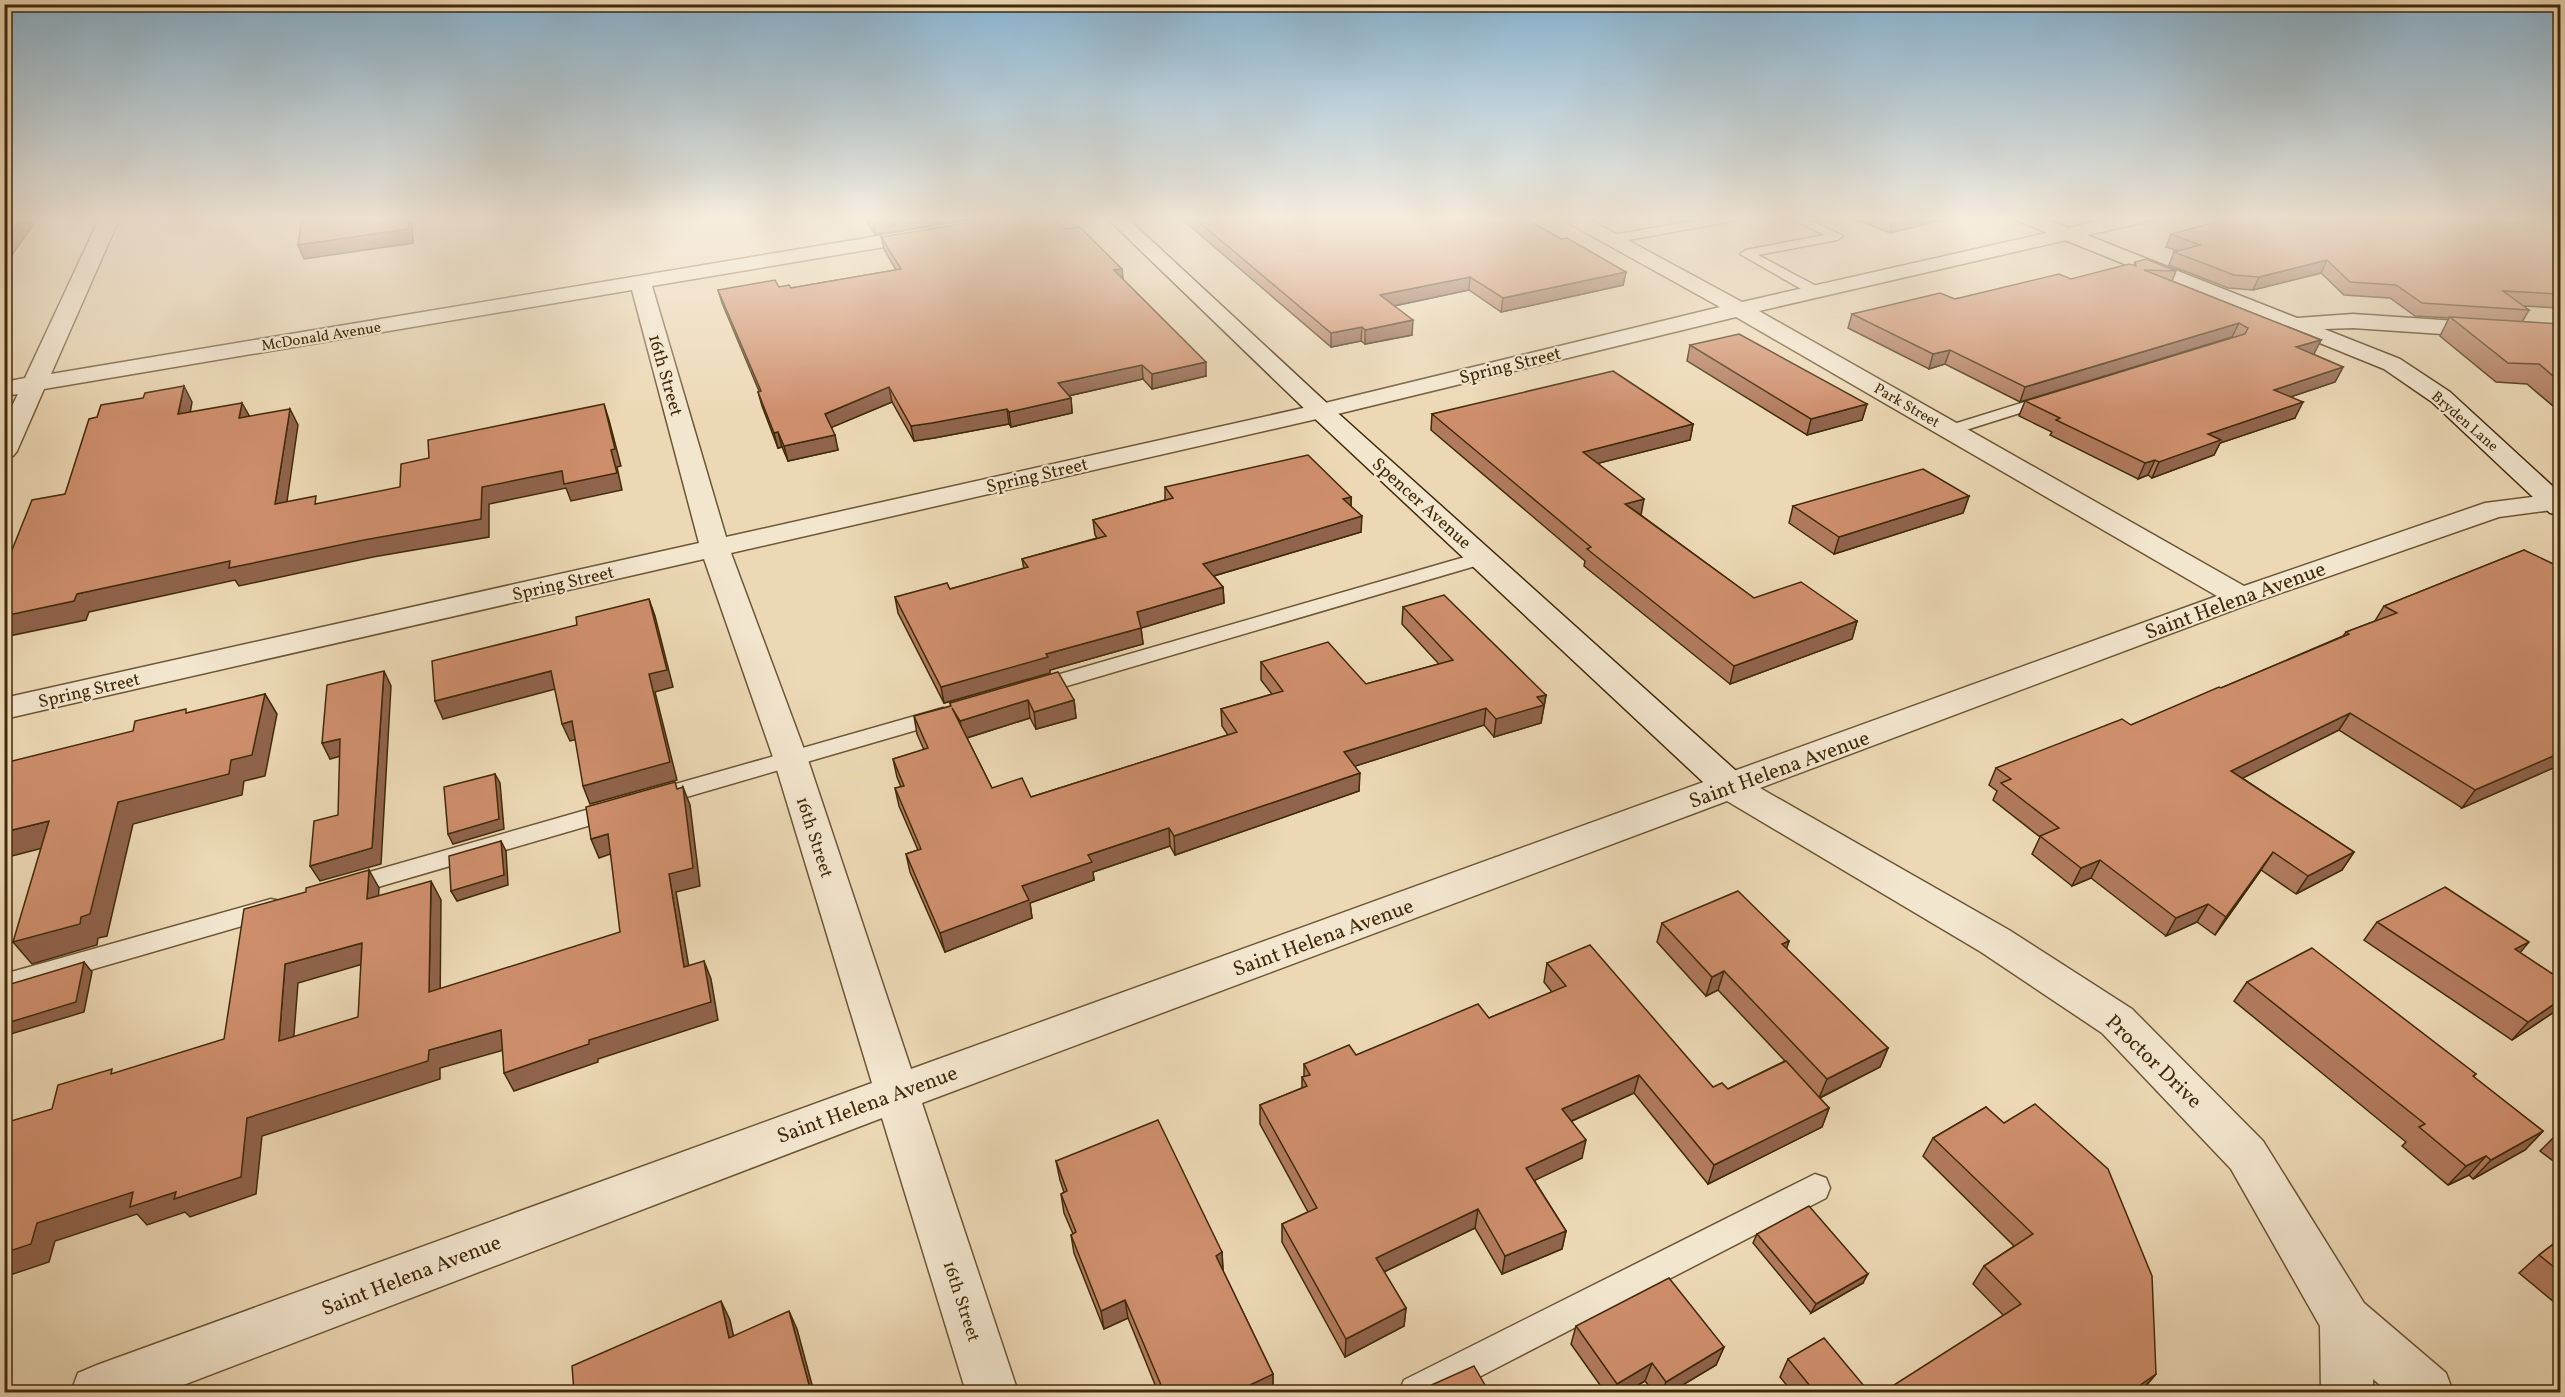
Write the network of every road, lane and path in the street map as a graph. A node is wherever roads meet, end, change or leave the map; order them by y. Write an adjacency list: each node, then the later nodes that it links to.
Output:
1 (80, 282): 13 (street)
2 (639, 282): 13 (street, McDonald Avenue)
3 (640, 282): 20 (street, 16th Street)
4 (1184, 282): 16 (street, Spencer Avenue)
5 (1690, 282): 10 (street, Park Street)
6 (1799, 282): 9 (lane)
7 (1854, 282): 9 (street, Spring Street)
8 (2190, 282): 11 (street, Bryden Lane)
9 (1815, 291): 10 (street, Spring Street)
10 (1739, 309): 16 (street, Spring Street); 17 (street, Park Street)
11 (2294, 323): 12 (street); 19 (street, Bryden Lane)
12 (2560, 335)
13 (34, 384): 14 (street, McDonald Avenue); 18 (street)
14 (4, 389)
15 (2067, 394): 17 (lane)
16 (1321, 411): 20 (street, Spring Street); 21 (street, Spencer Avenue)
17 (1950, 430): 22 (street, Park Street)
18 (4, 451)
19 (2558, 504): 22 (street, Saint Helena Avenue)
20 (715, 549): 24 (street, Spring Street); 26 (street, 16th Street)
21 (1482, 558): 23 (lane); 27 (street, Spencer Avenue)
22 (2241, 597): 27 (street, Saint Helena Avenue)
23 (1017, 694)
24 (4, 709)
25 (961, 710): 26 (lane)
26 (791, 760): 28 (lane); 31 (street, 16th Street)
27 (1731, 787): 31 (street, Saint Helena Avenue); 33 (street, Proctor Drive)
28 (324, 893)
29 (289, 903): 30 (lane)
30 (4, 985)
31 (897, 1093): 34 (street, Saint Helena Avenue); 35 (street, 16th Street)
32 (1815, 1188): 36 (lane)
33 (2346, 1321): 37 (street); 38 (street)
34 (97, 1392)
35 (992, 1392)
36 (1416, 1392)
37 (2347, 1392)
38 (2427, 1392)

